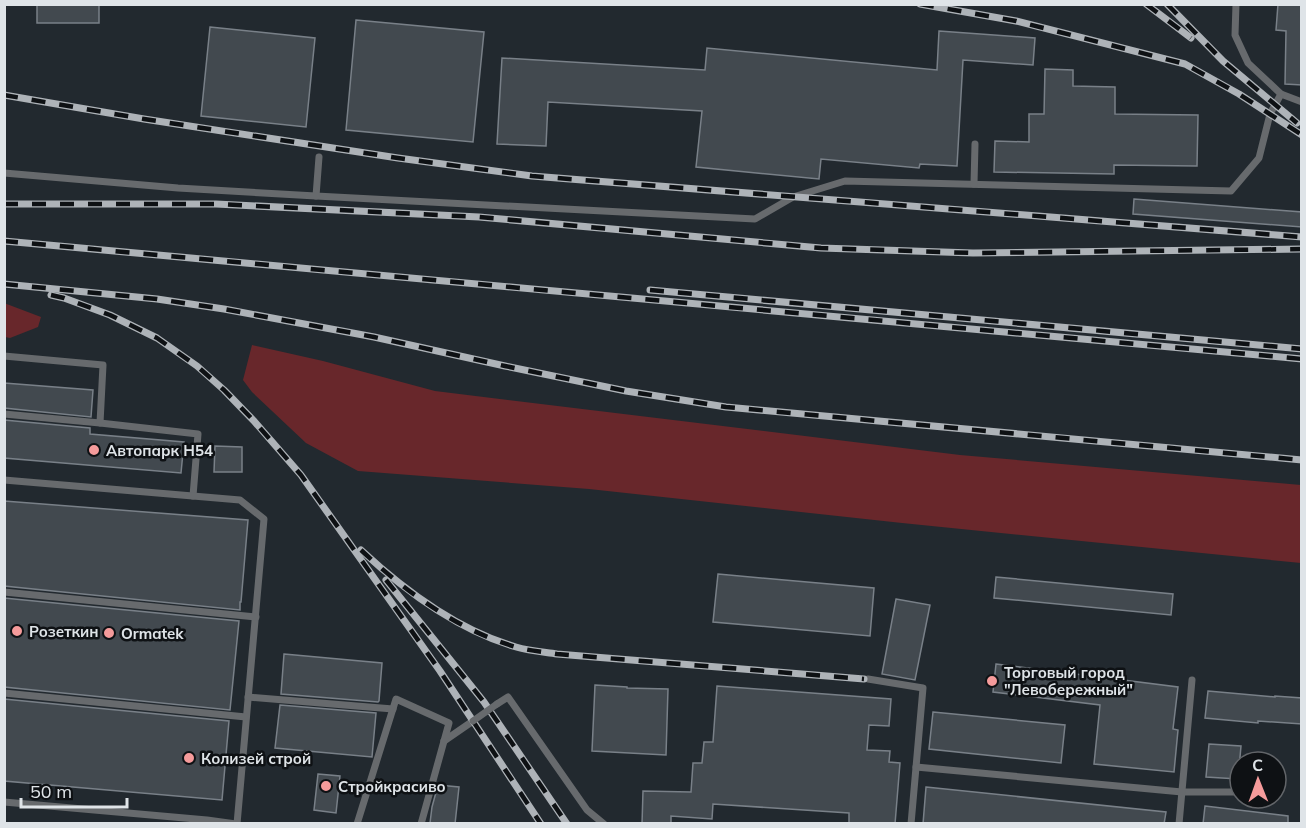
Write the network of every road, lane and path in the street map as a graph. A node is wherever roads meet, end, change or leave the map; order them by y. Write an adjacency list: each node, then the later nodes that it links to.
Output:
1 (1236, 4): 2 (lane)
2 (1281, 93): 3 (lane); 7 (lane)
3 (1302, 102)
4 (975, 144): 7 (lane)
5 (319, 157): 8 (lane)
6 (4, 173): 8 (lane)
7 (974, 184): 8 (lane)
8 (316, 196)
9 (4, 356): 11 (lane)
10 (4, 414): 11 (lane)
11 (100, 423): 13 (lane)
12 (4, 480): 13 (lane)
13 (194, 496): 15 (lane)
14 (4, 592): 15 (lane)
15 (255, 617): 19 (lane)
16 (868, 680): 23 (lane)
17 (1192, 681): 24 (lane)
18 (4, 693): 21 (lane)
19 (248, 697): 20 (lane); 21 (lane)
20 (393, 709): 22 (lane); 28 (lane)
21 (246, 717): 27 (lane)
22 (444, 741): 29 (lane); 30 (lane, bridge)
23 (916, 767): 24 (lane); 31 (lane)
24 (1182, 792): 25 (lane); 32 (lane)
25 (1228, 792)
26 (4, 802): 27 (lane)
27 (236, 824)
28 (357, 824)
29 (421, 824)
30 (604, 824)
31 (911, 824)
32 (1179, 824)

